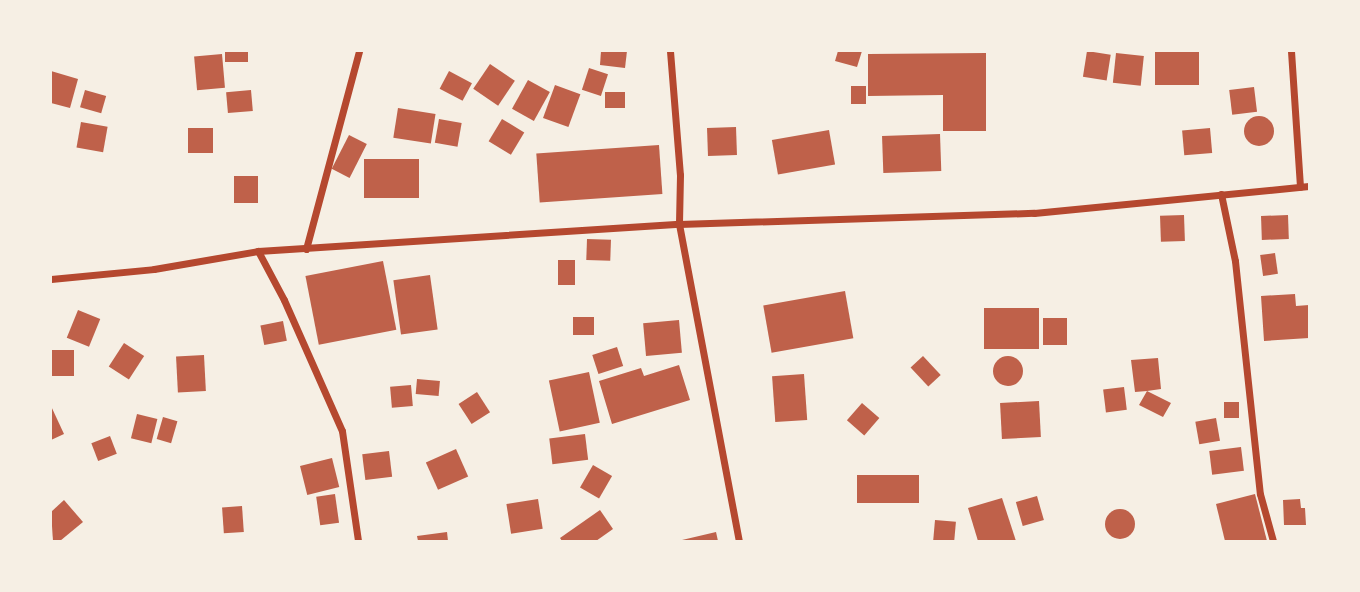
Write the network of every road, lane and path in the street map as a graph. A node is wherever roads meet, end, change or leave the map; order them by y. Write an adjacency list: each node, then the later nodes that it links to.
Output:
1 (359, 51): 8 (street)
2 (670, 51): 7 (street)
3 (1291, 51): 5 (street)
4 (1309, 186): 5 (street)
5 (1300, 187): 6 (street)
6 (1221, 194): 7 (street); 13 (street)
7 (679, 224): 8 (street); 12 (street)
8 (306, 249): 9 (street)
9 (258, 251): 10 (street); 11 (street)
10 (51, 279)
11 (358, 541)
12 (739, 541)
13 (1273, 541)

